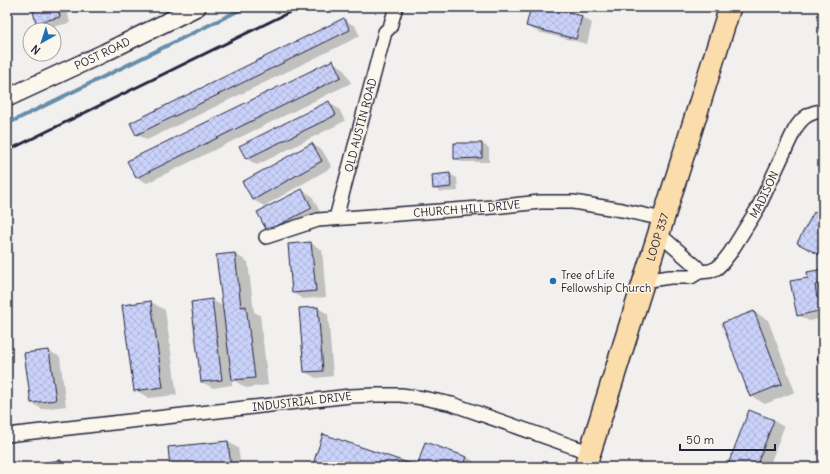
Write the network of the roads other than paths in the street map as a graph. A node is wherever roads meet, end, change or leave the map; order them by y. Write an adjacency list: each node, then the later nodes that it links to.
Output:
1 (197, 7): 6 (street, POST ROAD)
2 (387, 7): 5 (street, OLD AUSTIN ROAD)
3 (396, 7): 5 (street, OLD AUSTIN ROAD)
4 (730, 7): 9 (main road, LOOP 337)
5 (385, 32): 8 (street, OLD AUSTIN ROAD)
6 (7, 98)
7 (823, 111): 11 (street, MADISON)
8 (336, 218): 9 (street, CHURCH HILL DRIVE); 10 (street, CHURCH HILL DRIVE)
9 (661, 227): 11 (street); 12 (main road, LOOP 337)
10 (266, 237)
11 (698, 272): 12 (street, MADISON)
12 (643, 281): 14 (main road, LOOP 337)
13 (7, 435): 14 (street, INDUSTRIAL DRIVE)
14 (588, 459)

